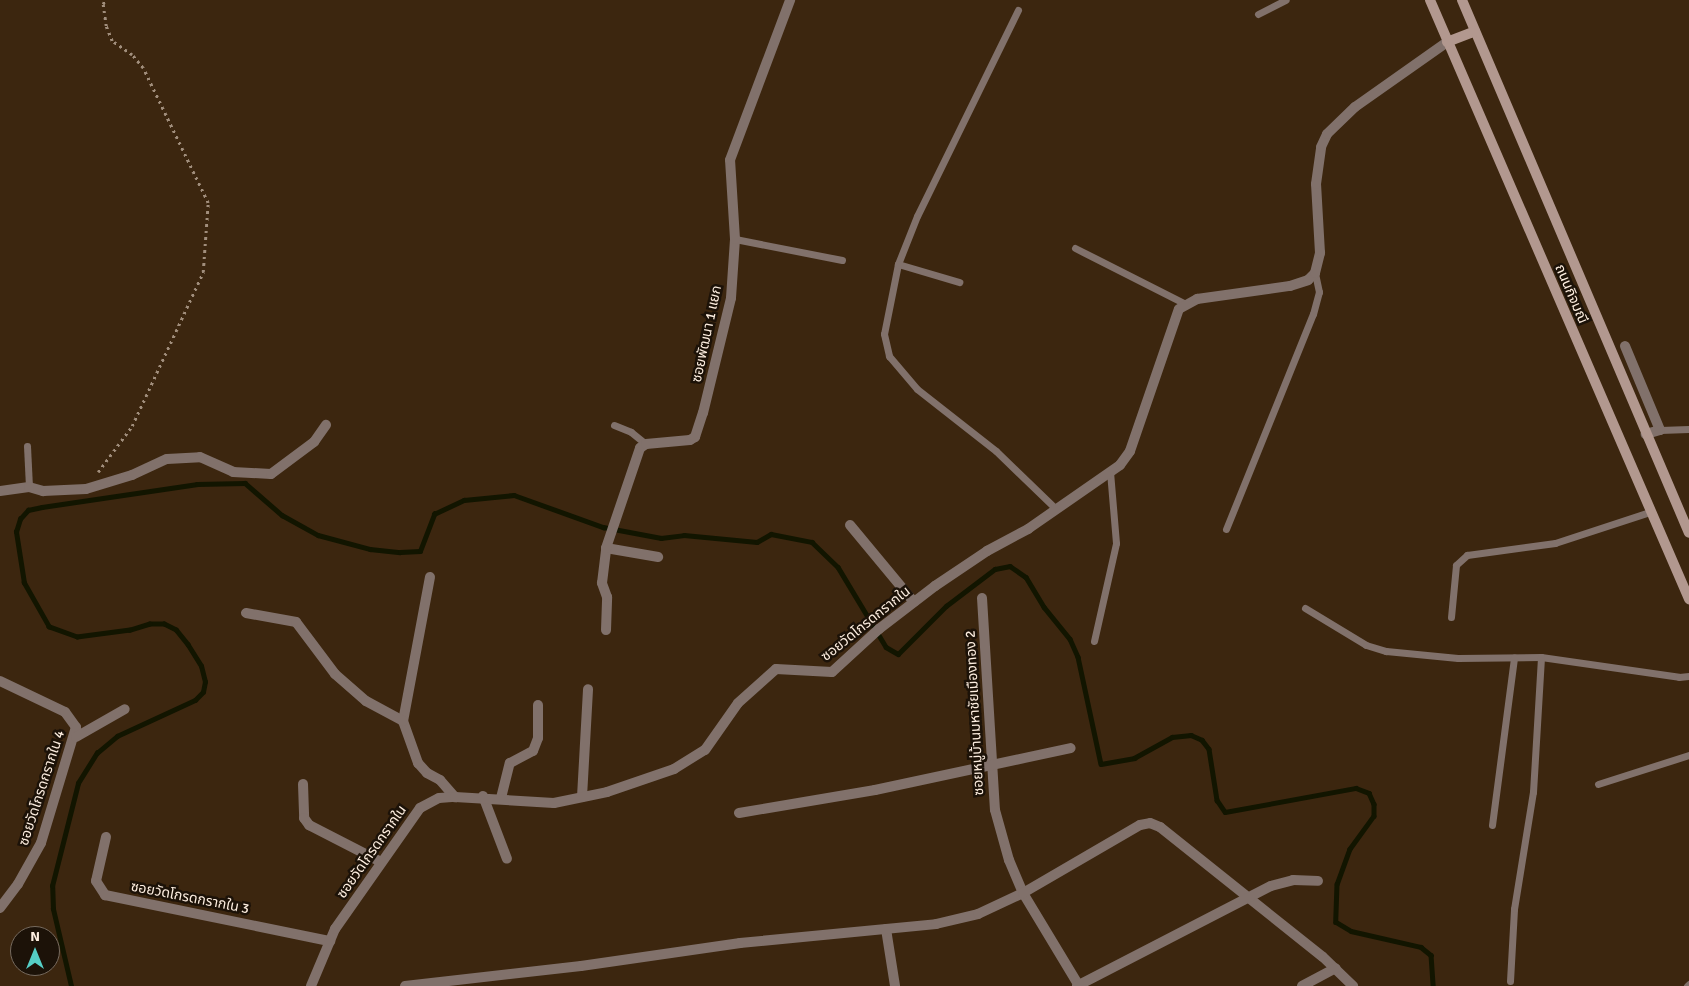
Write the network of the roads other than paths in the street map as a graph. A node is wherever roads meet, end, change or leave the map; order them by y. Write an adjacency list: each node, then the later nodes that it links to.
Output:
1 (790, 0): 9 (street, ซอยพัฒนา 1 แยก)
2 (1286, 0): 6 (lane)
3 (1430, 0): 8 (main road, ถนนกิจมณี)
4 (1462, 0): 7 (main road, ถนนกิจมณี)
5 (1018, 10): 12 (lane)
6 (1258, 14)
7 (1475, 31): 8 (main road); 21 (main road, ถนนกิจมณี)
8 (1447, 42): 13 (street); 28 (main road, ถนนกิจมณี)
9 (734, 239): 11 (lane); 22 (street, ซอยพัฒนา 1 แยก)
10 (1075, 248): 15 (lane)
11 (842, 260)
12 (898, 264): 14 (lane); 27 (lane)
13 (1316, 273): 15 (street); 30 (lane)
14 (959, 282)
15 (1184, 303): 24 (street, ซอยวัดโกรดกรากใน)
16 (1625, 346): 20 (street)
17 (614, 424): 22 (lane)
18 (326, 425): 25 (street)
19 (1689, 429): 20 (lane)
20 (1660, 430): 21 (street)
21 (1646, 434): 31 (main road, ถนนกิจมณี)
22 (646, 444): 32 (street)
23 (27, 446): 25 (lane)
24 (1110, 472): 27 (street, ซอยวัดโกรดกรากใน); 42 (lane)
25 (29, 488): 26 (street)
26 (0, 492)
27 (1055, 508): 37 (street, ซอยวัดโกรดกรากใน)
28 (1650, 512): 36 (main road, ถนนกิจมณี); 40 (lane)
29 (850, 525): 37 (street)
30 (1226, 530)
31 (1689, 533)
32 (606, 548): 33 (street); 41 (street)
33 (658, 557)
34 (430, 577): 50 (street)
35 (982, 598): 54 (street, ซอยหมู่บ้านมหาชัยเมืองทอง 2)
36 (1689, 599)
37 (914, 602): 59 (street, ซอยวัดโกรดกรากใน)
38 (1305, 608): 43 (lane)
39 (246, 613): 50 (street)
40 (1451, 617)
41 (606, 630)
42 (1094, 641)
43 (1514, 657): 44 (lane); 62 (lane)
44 (1541, 657): 45 (lane); 73 (lane)
45 (1689, 676)
46 (0, 681): 51 (street, ซอยวัดโกรดกรากใน 4)
47 (588, 688): 59 (street)
48 (538, 705): 60 (street)
49 (125, 710): 51 (street)
50 (403, 721): 58 (street)
51 (76, 737): 69 (street, ซอยวัดโกรดกรากใน 4)
52 (1071, 748): 54 (street)
53 (1689, 755): 56 (lane)
54 (990, 764): 61 (street); 67 (street, ซอยหมู่บ้านมหาชัยเมืองทอง 2)
55 (302, 784): 65 (street)
56 (1598, 784)
57 (483, 796): 58 (street, ซอยวัดโกรดกรากใน); 60 (street, ซอยวัดโกรดกรากใน); 64 (street)
58 (455, 797): 65 (street, ซอยวัดโกรดกรากใน)
59 (582, 797): 60 (street, ซอยวัดโกรดกรากใน)
60 (501, 798)
61 (739, 814)
62 (1492, 826)
63 (106, 837): 71 (street, ซอยวัดโกรดกรากใน 3)
64 (507, 859)
65 (381, 862): 71 (street, ซอยวัดโกรดกรากใน)
66 (1318, 881): 68 (street)
67 (1023, 893): 68 (street); 70 (street); 78 (street, ซอยหมู่บ้านมหาชัยเมืองทอง 2)
68 (1247, 897): 72 (street); 78 (street)
69 (1, 905)
70 (886, 928): 74 (street); 77 (street)
71 (330, 940): 75 (street, ซอยวัดโกรดกรากใน)
72 (1336, 968): 79 (street); 80 (street)
73 (1510, 981)
74 (461, 982): 76 (street)
75 (310, 986)
76 (405, 986)
77 (895, 986)
78 (1078, 986)
79 (1302, 986)
80 (1354, 986)

